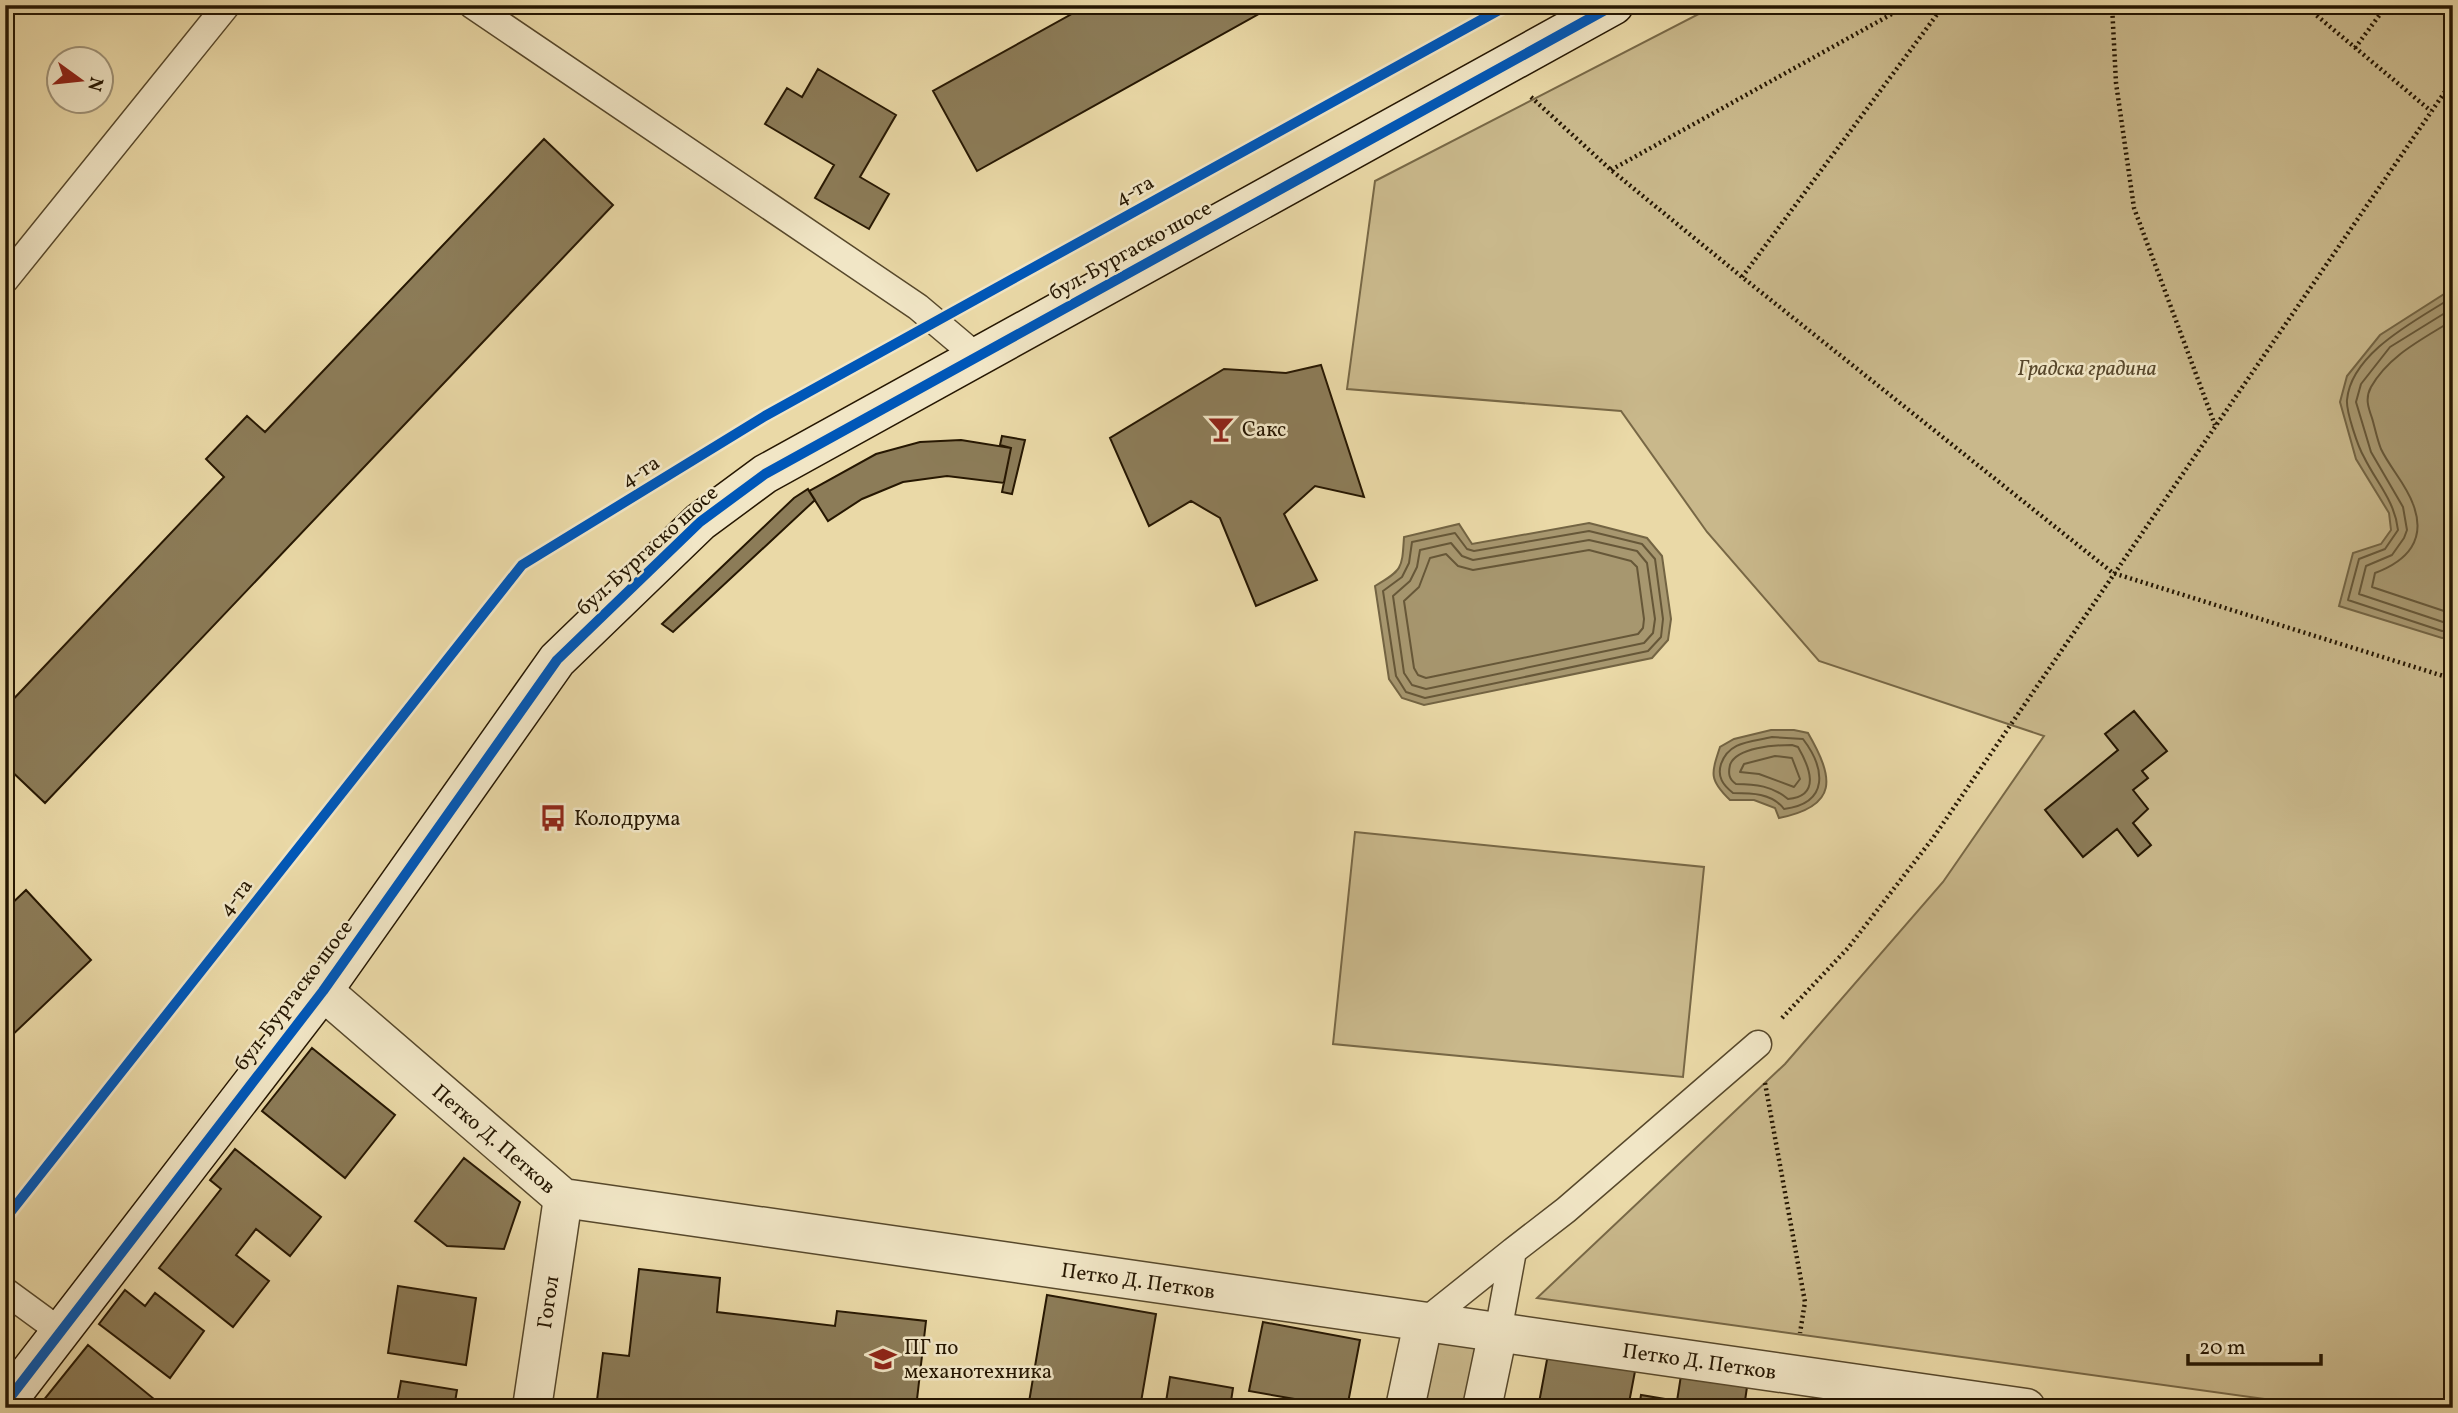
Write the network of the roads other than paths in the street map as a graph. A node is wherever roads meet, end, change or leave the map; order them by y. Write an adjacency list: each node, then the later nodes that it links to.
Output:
1 (227, 5): 4 (lane)
2 (472, 5): 5 (lane)
3 (1614, 5): 5 (street, бул. Бургаско шосе)
4 (5, 280)
5 (976, 356): 6 (street, бул. Бургаско шосе)
6 (323, 991): 8 (street, Петко Д. Петков); 12 (street, бул. Бургаско шосе)
7 (1758, 1044): 9 (lane)
8 (563, 1198): 11 (street, Петко Д. Петков); 16 (street, Гогол)
9 (1513, 1251): 11 (lane); 13 (lane)
10 (5, 1291): 12 (lane)
11 (1423, 1323): 13 (street, Петко Д. Петков); 17 (street)
12 (61, 1332): 15 (street, бул. Бургаско шосе)
13 (1498, 1332): 14 (street, Петко Д. Петков); 18 (street)
14 (1791, 1391): 19 (street, Петко Д. Петков)
15 (5, 1404)
16 (532, 1408)
17 (1405, 1408)
18 (1482, 1408)
19 (2026, 1408)

